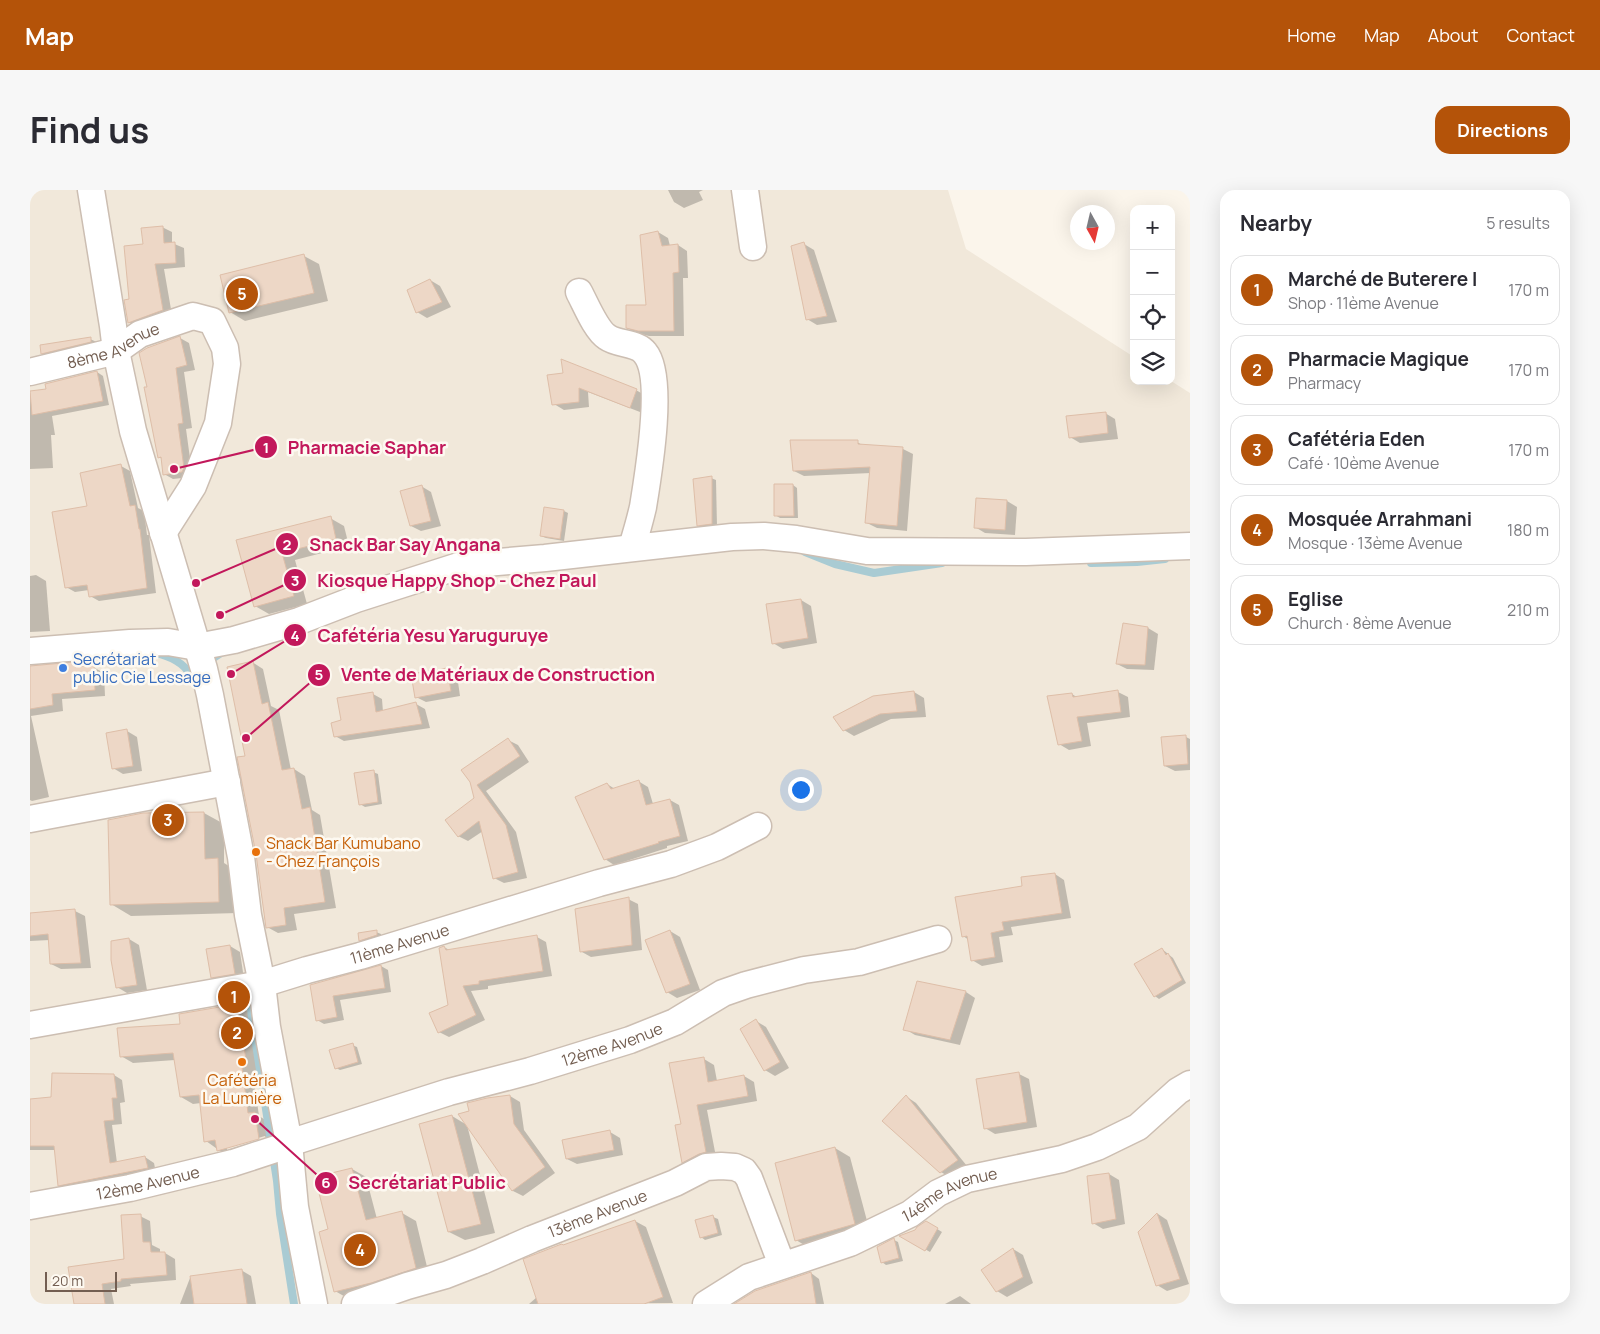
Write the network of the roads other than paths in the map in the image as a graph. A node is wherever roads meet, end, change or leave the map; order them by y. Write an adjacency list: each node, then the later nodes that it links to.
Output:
1 (91, 190): 5 (street)
2 (745, 190): 3 (street)
3 (753, 247)
4 (579, 292): 9 (street)
5 (116, 351): 6 (street, 8ème Avenue); 7 (street); 7 (street, 8ème Avenue)
6 (30, 372)
7 (163, 533): 11 (street)
8 (1190, 546): 9 (street)
9 (632, 547): 11 (street)
10 (30, 651): 11 (street)
11 (201, 660): 12 (street)
12 (218, 784): 13 (street); 16 (street)
13 (30, 819)
14 (758, 826): 16 (street, 11ème Avenue)
15 (938, 939): 19 (street, 12ème Avenue)
16 (251, 987): 17 (street, 11ème Avenue); 19 (street)
17 (30, 1024)
18 (1190, 1084): 21 (street, 14ème Avenue)
19 (278, 1148): 20 (street, 12ème Avenue); 22 (street)
20 (30, 1206)
21 (782, 1265): 23 (street, 13ème Avenue); 24 (street, 14ème Avenue)
22 (314, 1304)
23 (355, 1304)
24 (706, 1304)

